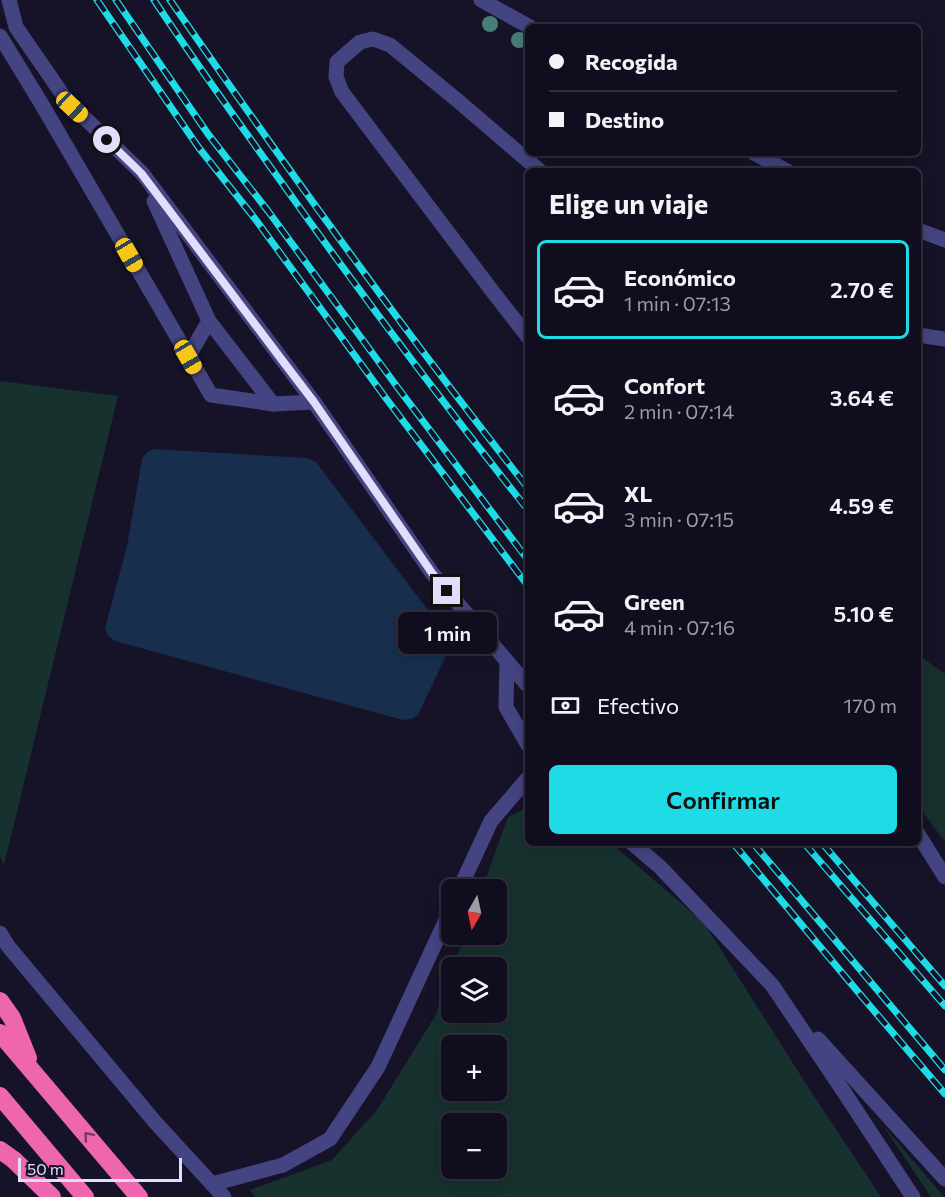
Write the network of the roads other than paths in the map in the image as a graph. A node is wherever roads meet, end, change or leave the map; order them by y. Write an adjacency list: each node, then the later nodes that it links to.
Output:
1 (9, 0): 6 (street)
2 (481, 0): 3 (street)
3 (525, 24)
4 (0, 36): 5 (street)
5 (41, 103): 6 (street); 17 (street)
6 (72, 107): 10 (street)
7 (760, 156): 9 (street)
8 (536, 168): 14 (street)
9 (782, 168)
10 (141, 173): 13 (street); 18 (street)
11 (921, 231): 12 (street)
12 (945, 240)
13 (209, 321): 17 (street); 19 (street)
14 (525, 333)
15 (921, 335): 16 (street)
16 (945, 339)
17 (188, 357): 19 (street)
18 (314, 402): 19 (street); 20 (street)
19 (273, 404)
20 (507, 662): 21 (street); 22 (street)
21 (525, 683)
22 (525, 740)
23 (525, 781): 29 (street)
24 (921, 839): 28 (street)
25 (636, 846): 27 (street)
26 (649, 846): 27 (street)
27 (660, 867): 32 (street)
28 (945, 877)
29 (464, 879)
30 (441, 931): 39 (street)
31 (0, 933): 39 (street)
32 (777, 994): 38 (street); 44 (street)
33 (0, 1001): 35 (highway)
34 (0, 1033): 35 (highway)
35 (34, 1074): 42 (highway, one-way to 35)
36 (0, 1096): 41 (highway)
37 (0, 1150): 40 (highway)
38 (945, 1179)
39 (212, 1184): 43 (street)
40 (52, 1197)
41 (85, 1197)
42 (139, 1197)
43 (224, 1197)
44 (913, 1197)

